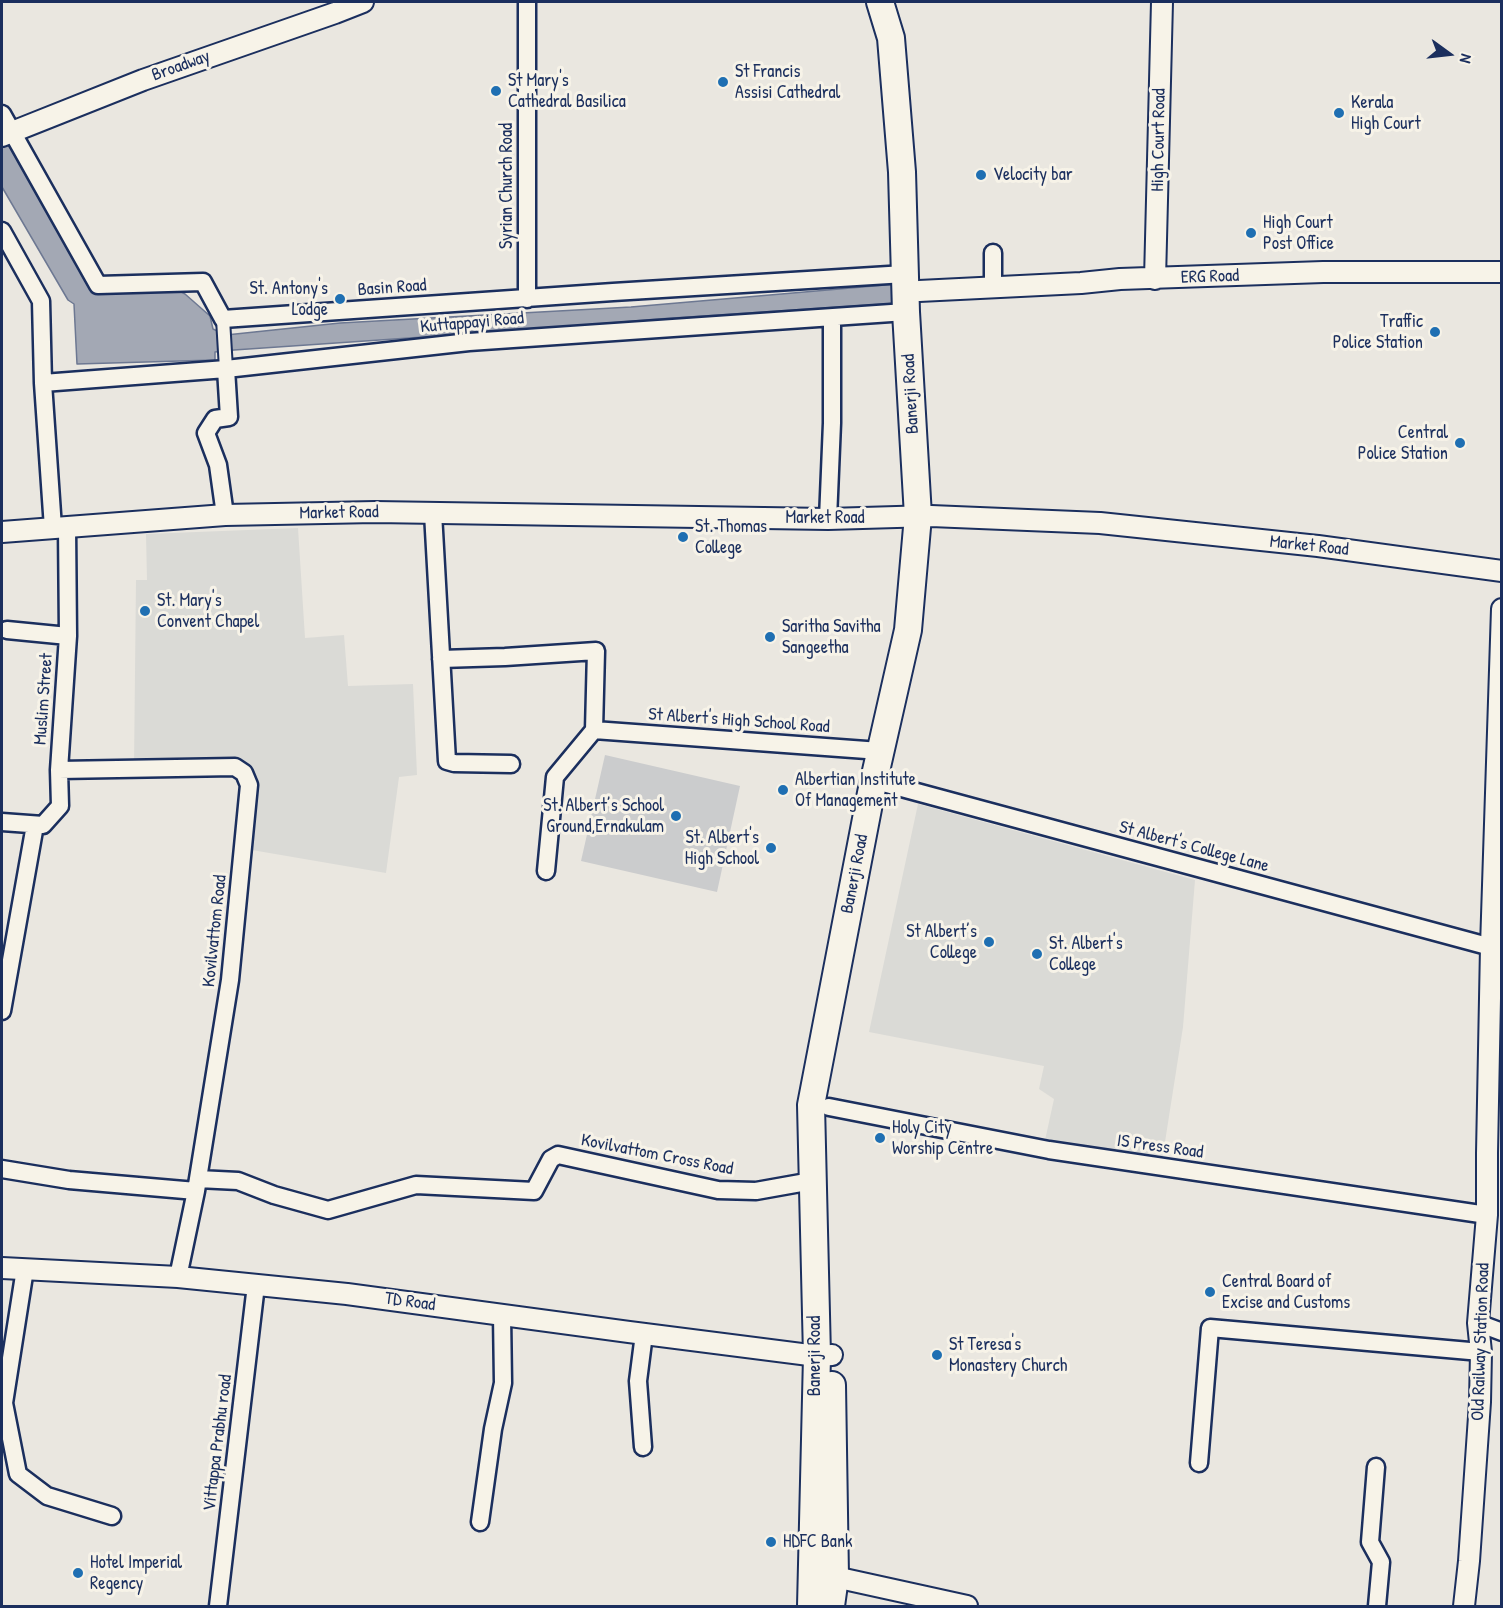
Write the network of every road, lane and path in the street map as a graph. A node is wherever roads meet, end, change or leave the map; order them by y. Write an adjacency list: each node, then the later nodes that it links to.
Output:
1 (363, 2): 7 (street, Broadway)
2 (527, 2): 14 (street, Syrian Church Road)
3 (880, 2): 13 (main road, Banerji Road)
4 (894, 2): 13 (main road, Banerji Road)
5 (1162, 2): 11 (street, High Court Road)
6 (2, 114): 7 (street)
7 (7, 133): 16 (street)
8 (2, 231): 18 (street)
9 (993, 253): 12 (street)
10 (1502, 272): 11 (street, ERG Road)
11 (1155, 279): 12 (street, ERG Road)
12 (993, 288): 13 (street, ERG Road)
13 (912, 292): 14 (street, Basin Road); 15 (street, Kuttappayi Road); 21 (main road, Banerji Road)
14 (527, 299): 16 (street, Basin Road)
15 (832, 318): 17 (street, Kuttappayi Road); 22 (street)
16 (223, 319): 17 (street)
17 (226, 369): 18 (street, Kuttappayi Road); 20 (street)
18 (43, 383): 23 (street)
19 (433, 513): 20 (street, Market Road); 22 (street, Market Road); 29 (street)
20 (225, 515): 23 (street, Market Road)
21 (924, 516): 22 (street, Market Road); 25 (street, Market Road); 31 (main road, Banerji Road); 34 (main road, Banerji Road)
22 (828, 519)
23 (60, 528): 24 (street, Market Road); 28 (street, Muslim Street)
24 (2, 532)
25 (1502, 571)
26 (1502, 609): 38 (street, Old Railway Station Road)
27 (7, 630): 28 (street)
28 (68, 636): 33 (street, Muslim Street)
29 (441, 659): 30 (street); 32 (street)
30 (594, 730): 31 (street, St Albert's High School Road); 37 (street)
31 (880, 751): 44 (main road, Banerji Road)
32 (511, 764)
33 (59, 770): 36 (street, Muslim Street); 45 (street, Kovilvattom Road)
34 (887, 784): 39 (street, St Albert's College Lane); 41 (main road, Banerji Road)
35 (2, 822): 36 (street)
36 (35, 825): 40 (street)
37 (546, 871)
38 (1497, 896): 39 (street, Old Railway Station Road)
39 (1491, 948): 42 (street, Old Railway Station Road)
40 (2, 1011)
41 (829, 1107): 46 (street, IS Press Road); 56 (main road, Banerji Road)
42 (1494, 1117): 46 (street, Old Railway Station Road)
43 (2, 1169): 45 (street)
44 (812, 1181): 45 (street, Kovilvattom Cross Road); 56 (main road, Banerji Road)
45 (197, 1185): 49 (street, Kovilvattom Road)
46 (1487, 1215): 52 (street, Old Railway Station Road)
47 (2, 1268): 48 (street, TD Road)
48 (25, 1269): 49 (street, TD Road); 60 (street)
49 (178, 1277): 50 (street, TD Road)
50 (256, 1285): 51 (street, TD Road); 63 (street, Vittappa Prabhu road)
51 (502, 1315): 54 (street, TD Road); 61 (street)
52 (1478, 1323): 53 (street); 55 (street, Old Railway Station Road)
53 (1502, 1332)
54 (644, 1334): 56 (street, TD Road); 57 (street)
55 (1481, 1352): 58 (street); 68 (street, Old Railway Station Road)
56 (824, 1355): 62 (main road, Banerji Road); 64 (main road, Banerji Road)
57 (643, 1447)
58 (1199, 1463)
59 (1376, 1467): 67 (street)
60 (112, 1516)
61 (480, 1521)
62 (836, 1577): 65 (main road, Banerji Road); 66 (street)
63 (218, 1606)
64 (811, 1606)
65 (831, 1606)
66 (967, 1606)
67 (1377, 1606)
68 (1464, 1606)

